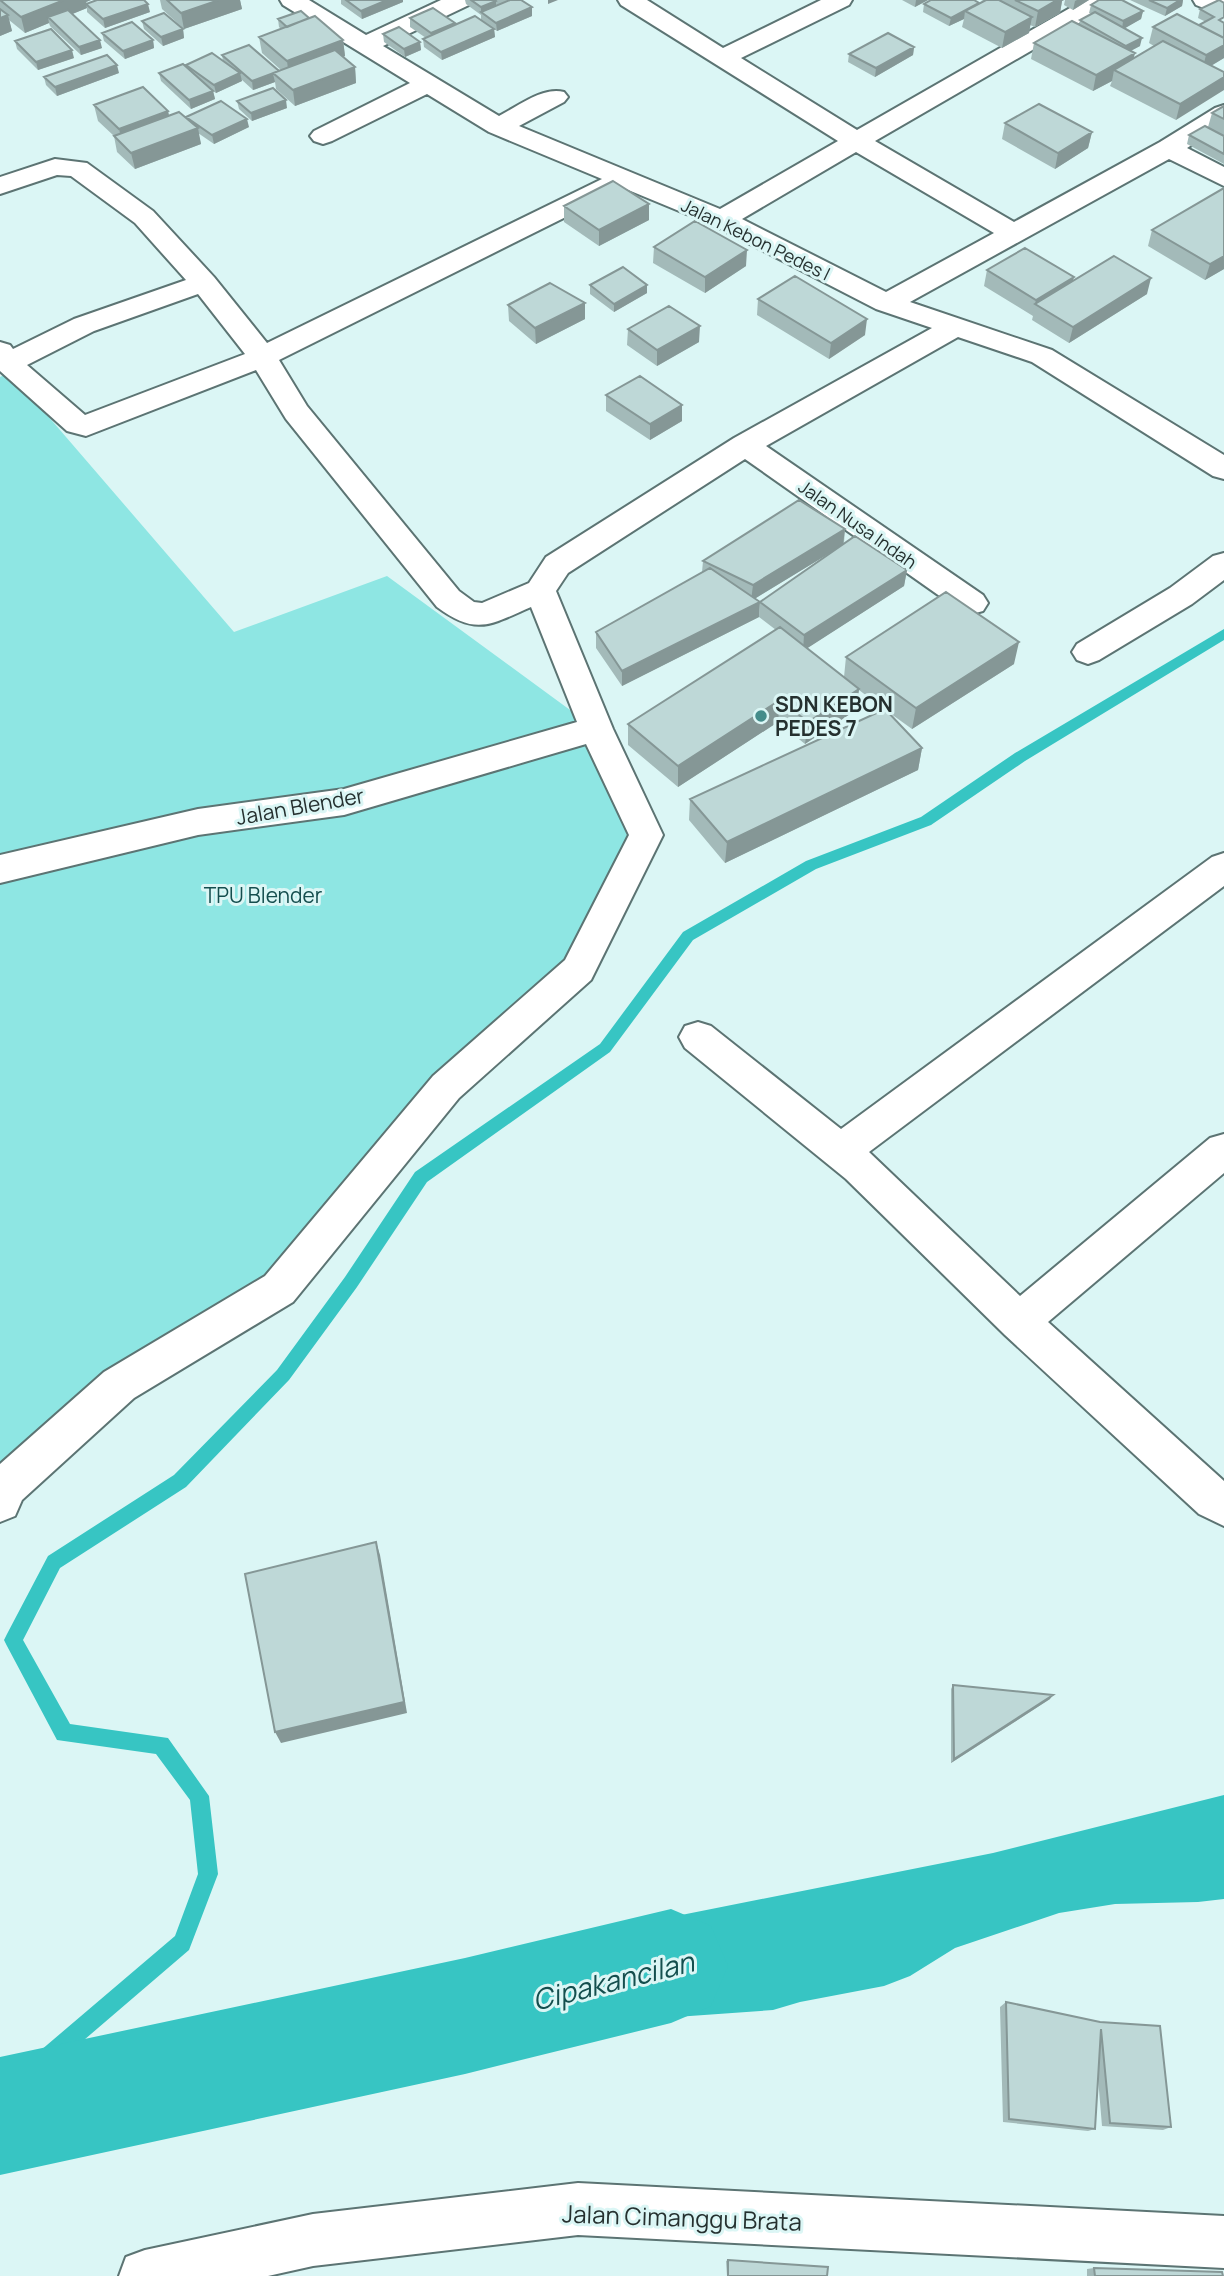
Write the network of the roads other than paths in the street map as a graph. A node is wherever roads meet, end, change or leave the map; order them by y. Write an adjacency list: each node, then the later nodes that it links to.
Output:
1 (292, 0): 8 (street, Jalan Kebon Pedes I)
2 (460, 0): 8 (street)
3 (630, 0): 9 (street)
4 (840, 0): 9 (street)
5 (1101, 0): 15 (street)
6 (1205, 0): 7 (street)
7 (1224, 9)
8 (365, 45): 10 (street, Jalan Kebon Pedes I)
9 (724, 57): 15 (street)
10 (428, 84): 13 (street, Jalan Kebon Pedes I); 14 (street)
11 (555, 97): 13 (street)
12 (1224, 113): 16 (street)
13 (498, 127): 17 (street, Jalan Kebon Pedes I)
14 (323, 136)
15 (854, 140): 20 (street); 21 (street)
16 (1169, 148): 18 (street); 21 (street)
17 (624, 178): 20 (street, Jalan Kebon Pedes I); 26 (street)
18 (1224, 178)
19 (0, 186): 22 (street)
20 (722, 219): 23 (street, Jalan Kebon Pedes I)
21 (1013, 233): 23 (street)
22 (204, 283): 25 (street); 26 (street)
23 (886, 303): 24 (street, Jalan Kebon Pedes I)
24 (957, 326): 27 (street); 28 (street, Jalan Kebon Pedes I)
25 (4, 357): 26 (street)
26 (263, 357): 30 (street)
27 (745, 445): 30 (street); 31 (street, Jalan Nusa Indah)
28 (1224, 469)
29 (1224, 564): 32 (street)
30 (540, 591): 33 (street)
31 (972, 603)
32 (1088, 652)
33 (596, 729): 35 (street, Jalan Blender); 40 (street)
34 (1224, 867): 38 (street)
35 (0, 869)
36 (698, 1037): 38 (street)
37 (1224, 1150): 39 (street)
38 (841, 1151): 39 (street)
39 (1019, 1322): 41 (street)
40 (0, 1502)
41 (1224, 1505)
42 (1224, 2242): 43 (street, Jalan Cimanggu Brata)
43 (145, 2276)

